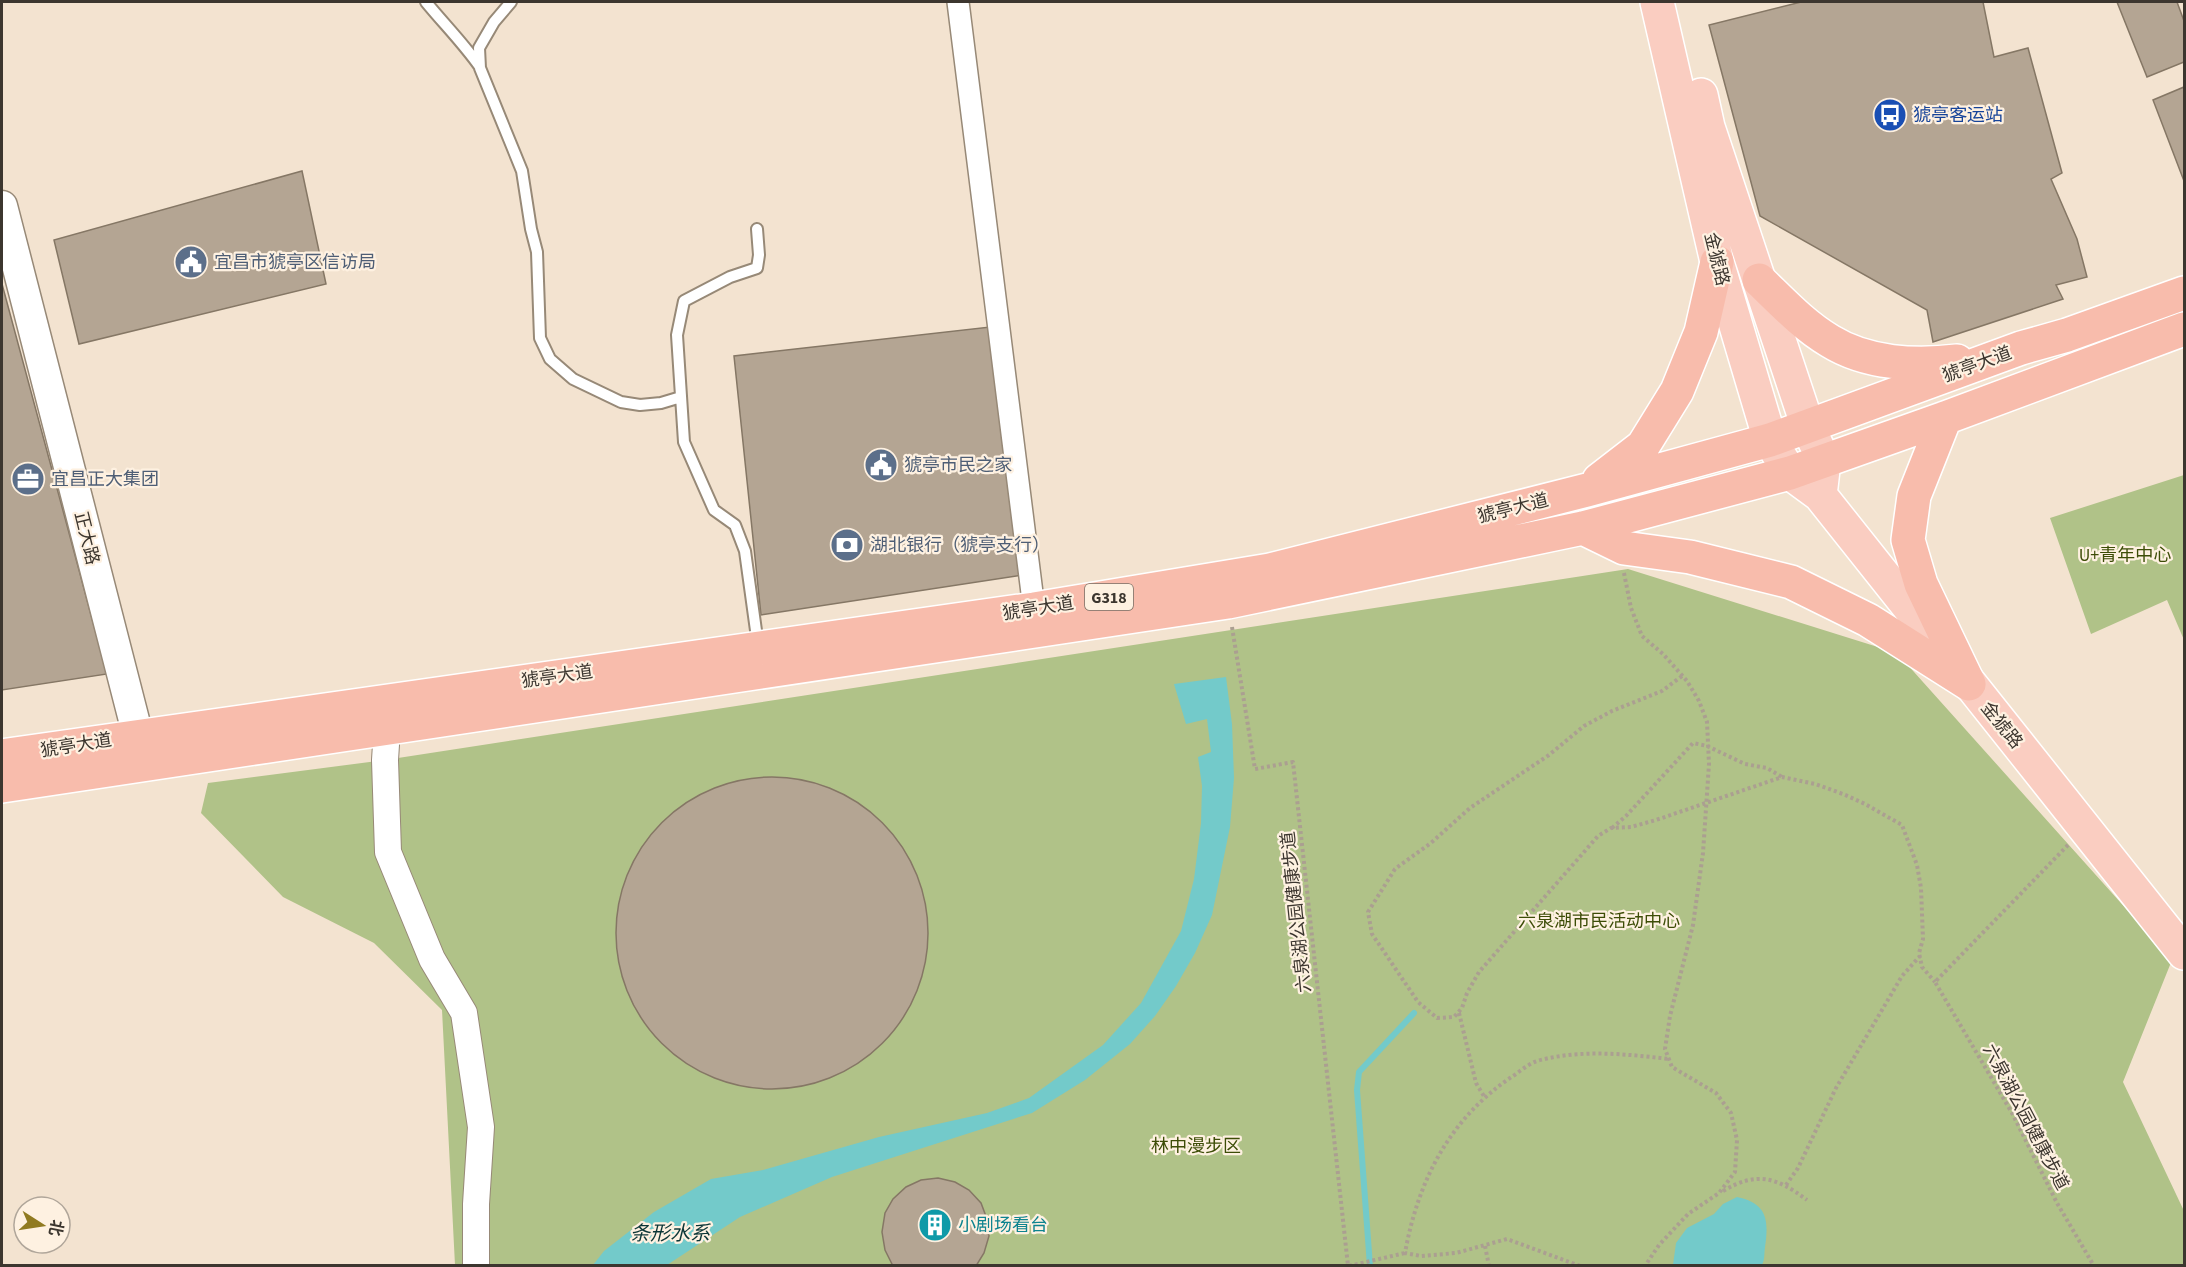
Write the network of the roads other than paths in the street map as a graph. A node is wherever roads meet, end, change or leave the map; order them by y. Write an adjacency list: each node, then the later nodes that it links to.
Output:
1 (426, 2): 6 (lane)
2 (511, 2): 6 (lane)
3 (958, 2): 23 (street)
4 (1656, 2): 9 (main road, 金猇路)
5 (1678, 2): 10 (main road, 金猇路)
6 (480, 68): 14 (lane)
7 (2, 207): 27 (main road, 正大路)
8 (757, 229): 14 (lane)
9 (1717, 262): 17 (main road, 金猇路); 20 (highway)
10 (1759, 280): 13 (highway); 16 (main road, 金猇路)
11 (2184, 293): 13 (highway, 猇亭大道 / G318)
12 (2184, 329): 15 (highway, 猇亭大道 / G318)
13 (2020, 348): 16 (highway, 猇亭大道 / G318)
14 (681, 397): 24 (lane)
15 (1946, 418): 18 (highway, 猇亭大道 / G318); 25 (highway)
16 (1808, 427): 17 (highway, 猇亭大道 / G318); 18 (main road, 金猇路)
17 (1770, 440): 19 (main road, 金猇路); 20 (highway, 猇亭大道 / G318)
18 (1824, 461): 19 (highway, 猇亭大道 / G318); 21 (main road)
19 (1790, 473): 21 (main road, 金猇路); 22 (highway, 猇亭大道 / G318)
20 (1587, 489): 23 (highway, 猇亭大道 / G318)
21 (1820, 495): 25 (main road, 金猇路)
22 (1584, 528): 25 (highway); 26 (highway, 猇亭大道 / G318)
23 (1034, 609): 24 (highway, 猇亭大道 / G318)
24 (759, 648): 27 (highway, 猇亭大道 / G318)
25 (1969, 684): 30 (main road, 金猇路)
26 (387, 729): 27 (highway, 猇亭大道 / G318); 31 (street)
27 (142, 750): 28 (highway, 猇亭大道 / G318); 29 (highway, 猇亭大道 / G318)
28 (2, 756)
29 (2, 786)
30 (2184, 954)
31 (476, 1266)

